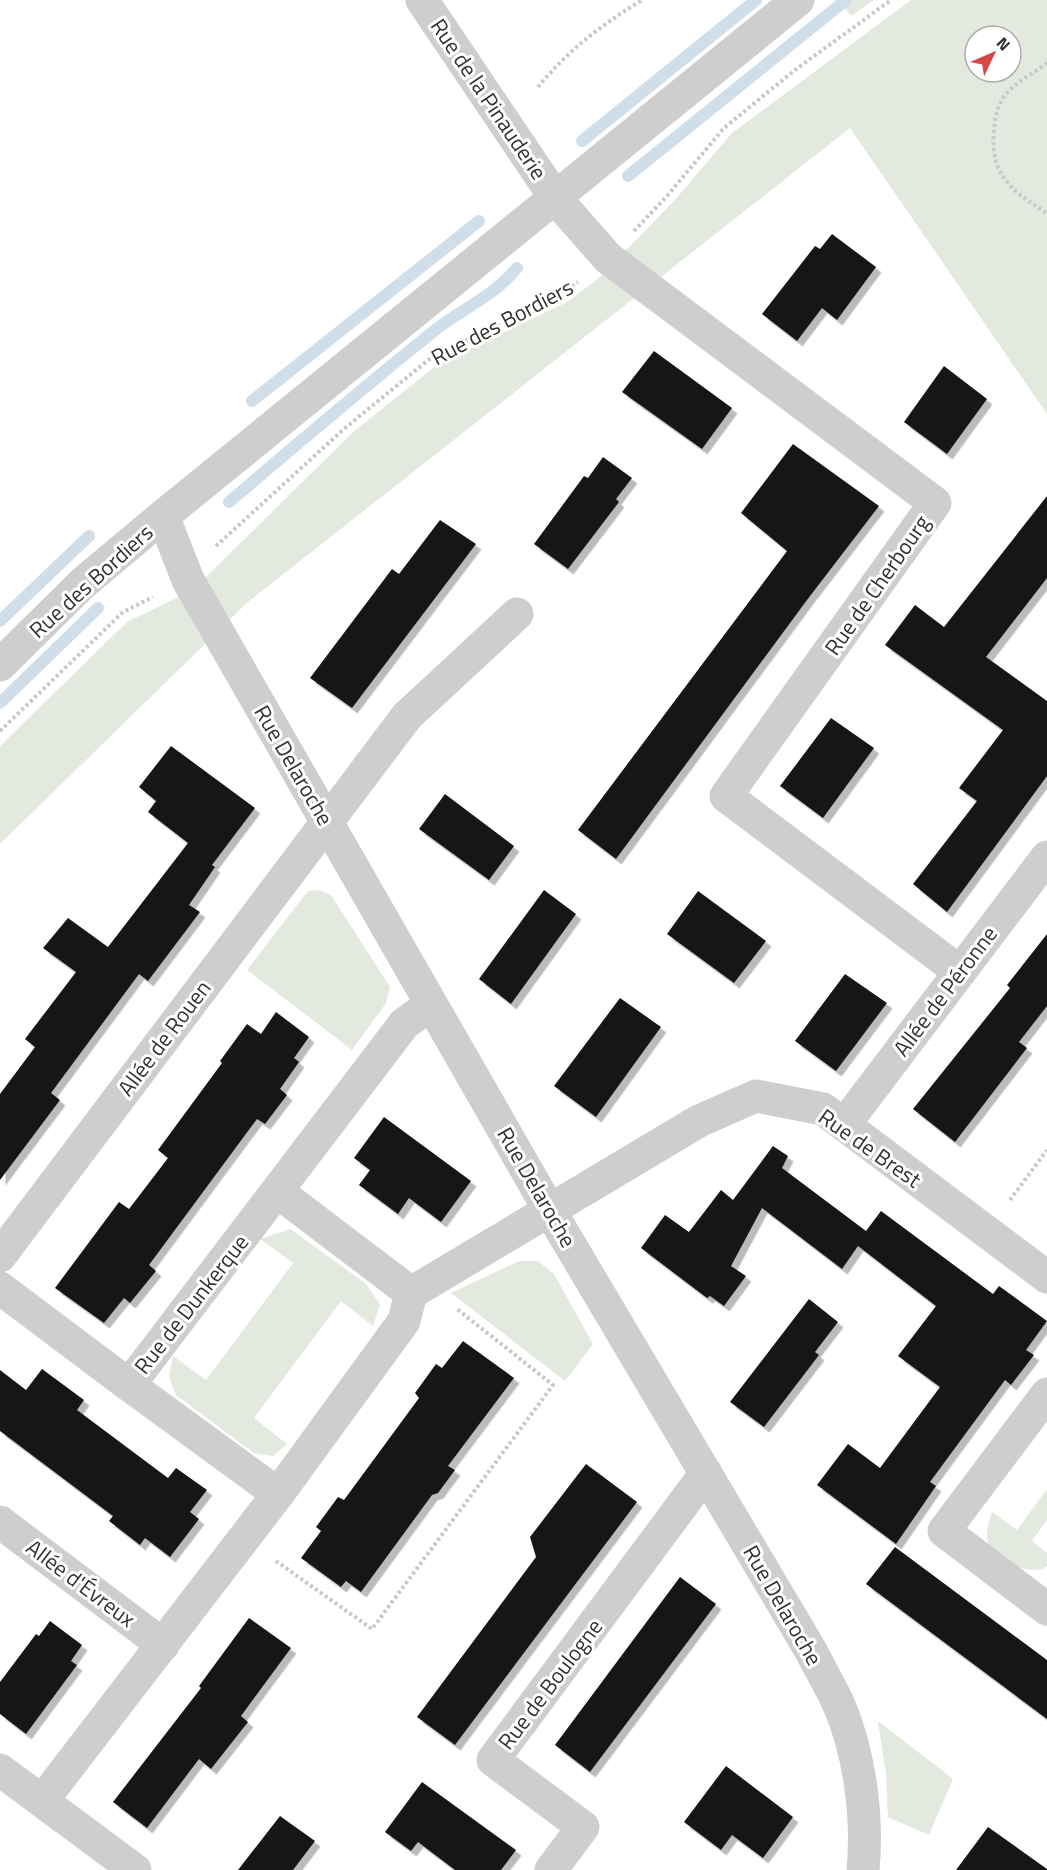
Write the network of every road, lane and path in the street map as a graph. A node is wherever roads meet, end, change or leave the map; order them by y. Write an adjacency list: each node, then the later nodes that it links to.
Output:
1 (422, 0): 7 (street, Rue de la Pinauderie)
2 (642, 0): 6 (path)
3 (798, 0): 7 (street, Rue des Bordiers)
4 (891, 0): 9 (path, Rue des Bordiers)
5 (1047, 63): 8 (path)
6 (538, 87)
7 (556, 199): 9 (street, Rue de Cherbourg); 10 (street, Rue des Bordiers)
8 (1047, 213)
9 (608, 258): 11 (path, Rue des Bordiers); 17 (street, Rue de Cherbourg)
10 (162, 516): 11 (street, Rue Delaroche); 13 (street, Rue des Bordiers)
11 (188, 580): 14 (path, Rue des Bordiers); 15 (street, Rue Delaroche)
12 (517, 614): 15 (street, Allée de Rouen)
13 (0, 666)
14 (0, 731)
15 (327, 823): 18 (street, Rue Delaroche); 24 (street, Allée de Rouen)
16 (1047, 857): 17 (street, Allée de Péronne)
17 (960, 972): 19 (street, Allée de Péronne)
18 (431, 1004): 21 (street, Rue de Dunkerque); 22 (street, Rue Delaroche)
19 (844, 1125): 22 (street, Rue de Brest); 23 (street, Rue de Brest)
20 (1047, 1150): 23 (path)
21 (278, 1192): 27 (street); 28 (street, Rue de Dunkerque)
22 (550, 1211): 27 (street); 30 (street, Rue Delaroche)
23 (986, 1232): 25 (street, Rue de Brest)
24 (0, 1254)
25 (1047, 1277)
26 (0, 1288): 28 (street)
27 (411, 1293): 31 (street); 33 (path)
28 (129, 1384): 31 (street, Rue de Dunkerque)
29 (1047, 1394): 34 (street)
30 (706, 1473): 39 (street, Rue de Boulogne); 40 (street, Rue Delaroche)
31 (278, 1494): 35 (street)
32 (0, 1522): 35 (street, Allée d'Évreux)
33 (271, 1558)
34 (1045, 1604)
35 (163, 1644): 37 (street)
36 (0, 1770): 37 (street)
37 (42, 1801): 38 (street)
38 (135, 1870)
39 (550, 1870)
40 (863, 1870)

